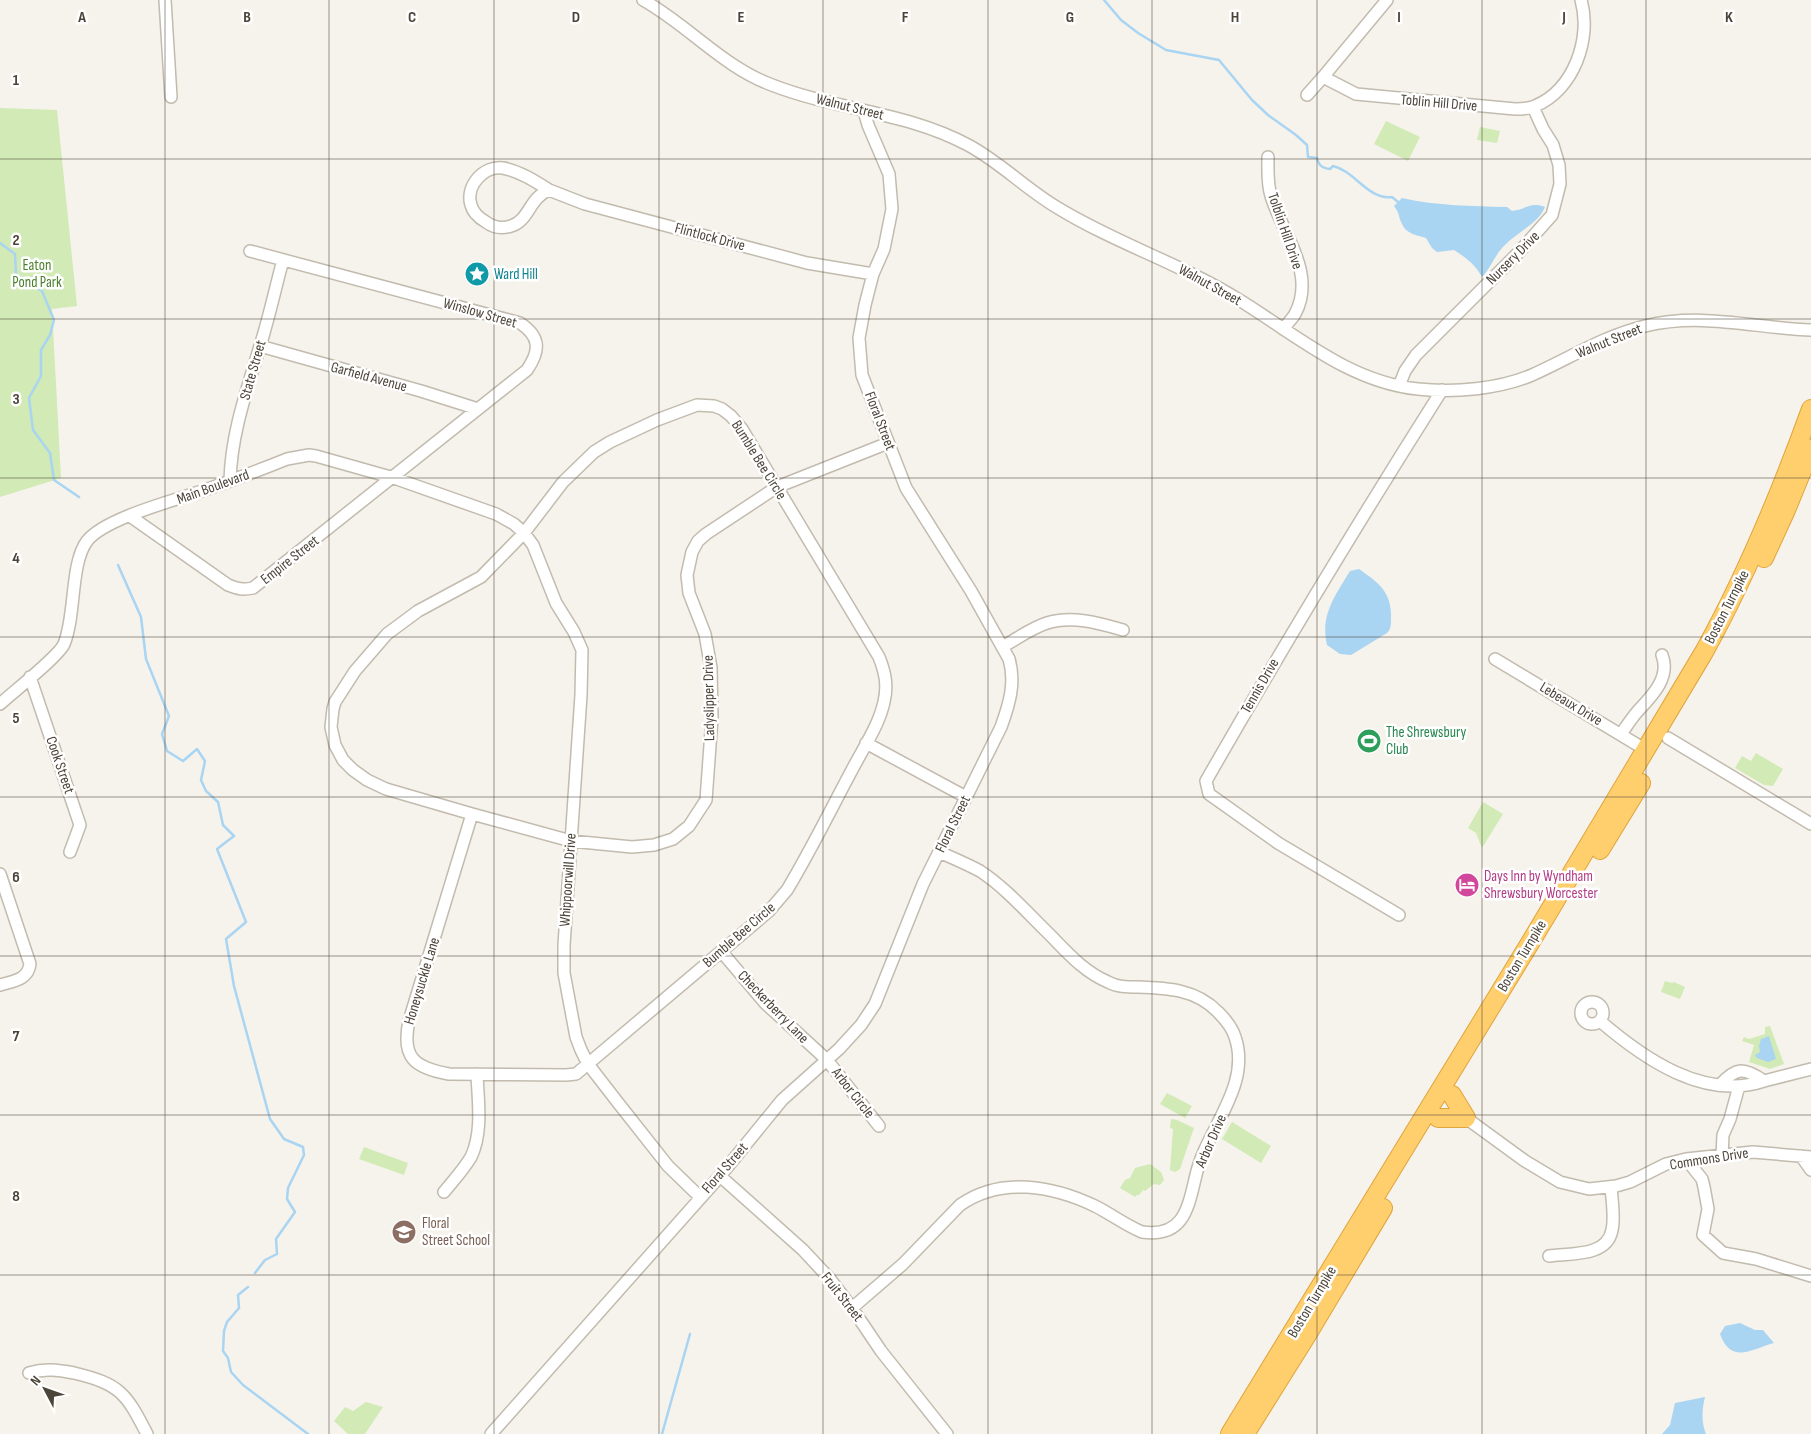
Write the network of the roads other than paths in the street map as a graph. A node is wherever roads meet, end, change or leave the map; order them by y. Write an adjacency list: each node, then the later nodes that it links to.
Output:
1 (165, 0): 7 (street)
2 (644, 0): 9 (street, Walnut Street)
3 (1387, 0): 5 (street)
4 (1581, 0): 8 (street, Toblin Hill Drive)
5 (1323, 77): 6 (street); 8 (street, Toblin Hill Drive)
6 (1307, 95)
7 (171, 97)
8 (1533, 107): 18 (street, Nursery Drive)
9 (864, 111): 14 (street, Floral Street); 15 (street, Walnut Street)
10 (1268, 157): 15 (street, Tolblin Hill Drive)
11 (549, 190): 11 (street, Flintlock Drive); 14 (street, Flintlock Drive)
12 (250, 251): 13 (street, Winslow Street)
13 (283, 260): 17 (street, State Street); 20 (street, Winslow Street)
14 (873, 274): 22 (street, Floral Street)
15 (1283, 329): 18 (street, Walnut Street)
16 (1811, 330): 19 (street, Walnut Street)
17 (260, 346): 20 (street, Garfield Avenue); 25 (street, State Street)
18 (1399, 386): 19 (street, Walnut Street)
19 (1442, 390): 46 (street, Tennis Drive)
20 (478, 409): 24 (street, Winslow Street)
21 (1811, 409): 38 (highway, Boston Turnpike)
22 (888, 443): 26 (street, Ladyslipper Drive); 30 (street, Floral Street)
23 (1811, 449): 36 (highway, Boston Turnpike)
24 (394, 478): 25 (street, Main Boulevard); 27 (street, Empire Street); 28 (street, Main Boulevard)
25 (230, 481): 27 (street, Main Boulevard)
26 (777, 487): 28 (street, Bumble Bee Circle); 37 (street, Bumble Bee Circle); 42 (street, Ladyslipper Drive)
27 (130, 516): 33 (street, Main Boulevard)
28 (524, 533): 40 (street, Bumble Bee Circle); 42 (street, Whippoorwill Drive)
29 (1123, 630): 30 (street)
30 (1002, 647): 39 (street, Floral Street)
31 (1662, 655): 35 (street)
32 (1495, 659): 35 (street, Lebeaux Drive)
33 (30, 677): 34 (street, Main Boulevard); 43 (street, Cook Street)
34 (0, 704)
35 (1621, 734): 38 (street, Lebeaux Drive)
36 (1668, 738): 41 (street); 57 (highway, Boston Turnpike)
37 (866, 743): 39 (street); 47 (street, Bumble Bee Circle)
38 (1646, 750): 78 (highway, Boston Turnpike)
39 (966, 797): 44 (street, Floral Street)
40 (472, 814): 42 (street, Bumble Bee Circle); 53 (street, Honeysuckle Lane)
41 (1811, 824)
42 (571, 841): 51 (street, Whippoorwill Drive)
43 (70, 852)
44 (939, 852): 50 (street, Floral Street); 73 (street, Arbor Drive)
45 (0, 874): 48 (street)
46 (1399, 915)
47 (721, 951): 50 (street, Checkerberry Lane); 51 (street, Bumble Bee Circle)
48 (0, 985)
49 (1600, 1021): 55 (street)
50 (827, 1060): 60 (street, Arbor Circle); 66 (street, Floral Street)
51 (588, 1064): 53 (street, Honeysuckle Lane); 70 (street, Whippoorwill Drive)
52 (1811, 1069): 54 (street)
53 (477, 1074): 69 (street)
54 (1764, 1081): 55 (street); 56 (street)
55 (1720, 1085): 56 (street)
56 (1739, 1086): 61 (street)
57 (1452, 1095): 58 (highway, Boston Turnpike); 59 (highway)
58 (1438, 1118): 59 (highway); 79 (highway, Boston Turnpike)
59 (1466, 1118): 68 (street, Commons Drive)
60 (879, 1126)
61 (1722, 1156): 62 (street, Commons Drive); 63 (street, Commons Drive)
62 (1806, 1156): 65 (street)
63 (1708, 1157): 64 (street, Commons Drive); 67 (street)
64 (1686, 1159): 67 (street); 68 (street, Commons Drive)
65 (1811, 1170)
66 (720, 1176): 70 (street, Floral Street); 73 (street, Fruit Street)
67 (1702, 1179): 72 (street)
68 (1611, 1187): 71 (street)
69 (444, 1192)
70 (700, 1196): 76 (street, Floral Street)
71 (1549, 1256)
72 (1811, 1276)
73 (852, 1308): 77 (street, Fruit Street)
74 (29, 1374): 75 (street)
75 (147, 1434)
76 (490, 1434)
77 (947, 1434)
78 (1230, 1434)
79 (1245, 1434)

